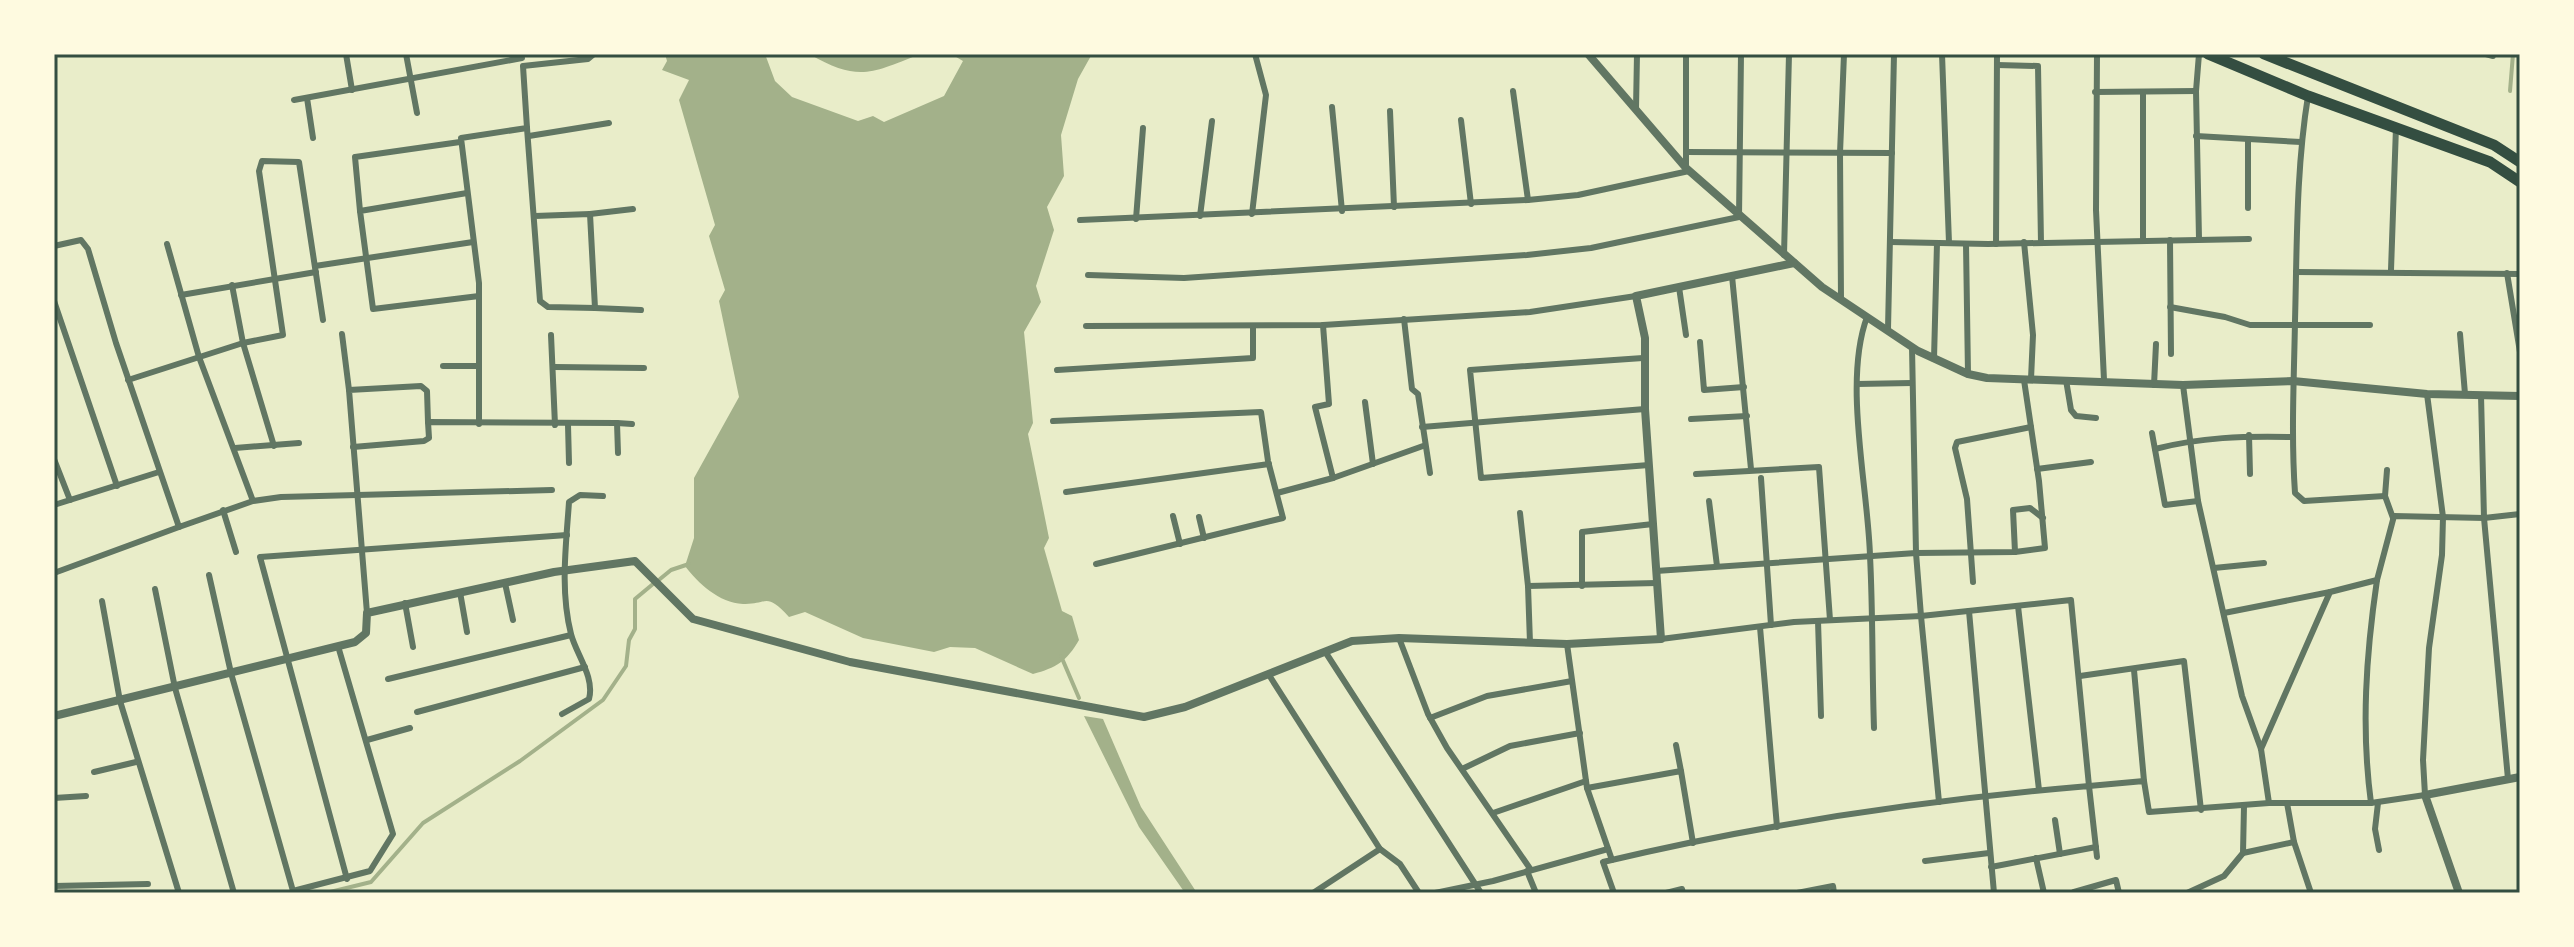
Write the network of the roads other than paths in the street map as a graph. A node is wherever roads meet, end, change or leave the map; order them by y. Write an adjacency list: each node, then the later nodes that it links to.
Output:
1 (346, 54): 24 (street)
2 (406, 54): 23 (street)
3 (594, 54): 21 (street)
4 (1255, 54): 65 (street)
5 (1588, 54): 33 (street)
6 (1637, 54): 33 (street)
7 (1686, 54): 48 (street)
8 (1741, 54): 49 (street)
9 (1789, 54): 52 (street)
10 (1844, 54): 50 (street)
11 (1894, 54): 51 (street)
12 (1942, 54): 80 (street)
13 (1997, 54): 20 (street)
14 (2097, 54): 27 (street)
15 (2199, 54): 26 (street)
16 (2208, 54): 29 (highway)
17 (2264, 54): 22 (highway)
18 (2299, 54): 22 (street)
19 (521, 56): 21 (street); 23 (street)
20 (1997, 65): 81 (street); 84 (street)
21 (523, 66): 40 (street)
22 (2297, 68): 53 (highway)
23 (411, 77): 24 (street); 35 (street)
24 (352, 90): 30 (street)
25 (1513, 91): 57 (street)
26 (2196, 91): 28 (street); 43 (street)
27 (2095, 92): 28 (street); 78 (street)
28 (2143, 92): 74 (street)
29 (2308, 96): 39 (highway); 47 (street)
30 (307, 98): 31 (street); 44 (street)
31 (294, 100)
32 (1332, 107): 63 (street)
33 (1636, 109): 54 (street)
34 (1390, 111): 59 (street)
35 (417, 113)
36 (1461, 120): 58 (street)
37 (1212, 121): 67 (street)
38 (609, 123): 42 (street)
39 (2396, 127): 55 (highway); 90 (street)
40 (527, 128): 42 (street); 46 (street)
41 (1143, 128): 69 (street)
42 (529, 136): 66 (street)
43 (2196, 136): 45 (street); 71 (street)
44 (313, 138)
45 (2248, 139): 47 (street); 60 (street)
46 (460, 142): 56 (street); 62 (street)
47 (2301, 142): 91 (street)
48 (1686, 152): 49 (street); 54 (street)
49 (1739, 152): 52 (street); 68 (street)
50 (1840, 153): 51 (street); 52 (street); 102 (street)
51 (1892, 153): 76 (street)
52 (1788, 154): 86 (street)
53 (2520, 162)
54 (1688, 169): 57 (street); 68 (street)
55 (2520, 182)
56 (467, 193): 62 (street); 75 (street)
57 (1528, 200): 58 (street)
58 (1471, 204): 59 (street)
59 (1394, 207): 63 (street)
60 (2248, 208)
61 (633, 209): 64 (street)
62 (360, 211): 87 (street)
63 (1342, 211): 65 (street)
64 (590, 214): 66 (street); 105 (street)
65 (1252, 214): 67 (street)
66 (535, 216): 105 (street)
67 (1200, 216): 69 (street)
68 (1739, 217): 86 (street); 94 (street)
69 (1136, 219): 70 (street)
70 (1080, 220)
71 (2199, 239): 72 (street); 73 (street)
72 (2249, 239)
73 (2170, 240): 74 (street); 104 (street)
74 (2143, 241): 78 (street)
75 (473, 242): 87 (street); 100 (street)
76 (1890, 242): 79 (street); 115 (street)
77 (2024, 242): 81 (street); 84 (street); 136 (street)
78 (2098, 242): 81 (street); 138 (street)
79 (1937, 243): 80 (street); 128 (street)
80 (1949, 243): 83 (street)
81 (2041, 243)
82 (167, 244): 99 (street)
83 (1966, 244): 84 (street); 134 (street)
84 (1996, 244)
85 (54, 246): 135 (street)
86 (1784, 255): 88 (street)
87 (365, 257): 89 (street); 100 (street)
88 (1794, 263): 95 (street); 102 (street)
89 (315, 269): 96 (street); 96 (street); 109 (street)
90 (2391, 270): 91 (street); 92 (street)
91 (2296, 272): 111 (street)
92 (2507, 273): 93 (street); 124 (street)
93 (2520, 274)
94 (1088, 275)
95 (1732, 276): 98 (street); 144 (street)
96 (273, 278): 97 (street); 121 (street)
97 (232, 285): 99 (street); 121 (street)
98 (1679, 287): 101 (street); 119 (street)
99 (181, 295): 126 (street)
100 (479, 296): 130 (street)
101 (1636, 296): 108 (street); 127 (street)
102 (1841, 299): 107 (street)
103 (54, 301): 191 (street)
104 (2170, 307): 111 (street); 125 (street)
105 (595, 308): 106 (street)
106 (641, 310)
107 (1867, 317): 115 (street); 141 (street)
108 (1404, 319): 110 (street); 163 (street)
109 (323, 320)
110 (1323, 325): 114 (street); 189 (street)
111 (2295, 325): 112 (street); 139 (street)
112 (2370, 325)
113 (1086, 326): 114 (street)
114 (1253, 326): 133 (street)
115 (1888, 329): 123 (street)
116 (342, 334): 145 (street)
117 (2460, 334): 147 (street)
118 (551, 335): 131 (street)
119 (1686, 335)
120 (1700, 342): 144 (street)
121 (243, 343): 126 (street); 170 (street)
122 (2156, 344): 142 (street)
123 (1912, 347): 128 (street); 140 (street)
124 (2520, 352)
125 (2171, 354)
126 (199, 357): 135 (street); 173 (street)
127 (1643, 358): 151 (street); 157 (street)
128 (1934, 359): 134 (street)
129 (443, 366): 130 (street)
130 (479, 366): 159 (street)
131 (554, 367): 132 (street); 161 (street)
132 (644, 368)
133 (1057, 370)
134 (1968, 374): 136 (street)
135 (128, 380): 185 (street)
136 (2027, 380): 137 (street); 164 (street)
137 (2066, 380): 138 (street); 153 (street)
138 (2104, 380): 142 (street)
139 (2293, 381): 143 (street); 146 (street); 167 (street)
140 (1912, 383): 141 (street); 220 (street)
141 (1857, 384): 222 (street)
142 (2154, 385): 143 (street)
143 (2183, 385): 168 (street)
144 (1744, 387): 152 (street)
145 (349, 390): 156 (street); 172 (street)
146 (2427, 394): 147 (street); 208 (street)
147 (2465, 394): 148 (street)
148 (2481, 395): 149 (street); 211 (street)
149 (2520, 396)
150 (1365, 402): 180 (street)
151 (1645, 409): 157 (street); 181 (street)
152 (1747, 416): 154 (street); 182 (street)
153 (2096, 418)
154 (1691, 419)
155 (1053, 421): 179 (street)
156 (428, 422): 159 (street); 172 (street)
157 (1477, 422): 163 (street); 181 (street)
158 (617, 423): 160 (street); 162 (street); 175 (street)
159 (479, 424): 161 (street)
160 (632, 424)
161 (555, 425): 162 (street)
162 (568, 425): 178 (street)
163 (1422, 427): 171 (street)
164 (2031, 427): 183 (street); 221 (street)
165 (2152, 433): 174 (street)
166 (2249, 435): 167 (street); 168 (street); 188 (street)
167 (2291, 437): 197 (street)
168 (2188, 440): 174 (street); 201 (street)
169 (299, 443): 170 (street)
170 (274, 446): 173 (street)
171 (1423, 446): 180 (street); 186 (street)
172 (353, 447): 194 (street)
173 (235, 448): 199 (street)
174 (2155, 449): 201 (street)
175 (618, 453)
176 (54, 459): 198 (street)
177 (2091, 462): 183 (street)
178 (569, 463)
179 (1269, 464): 193 (street); 195 (street)
180 (1373, 464): 189 (street)
181 (1649, 465): 212 (street)
182 (1751, 469): 187 (street); 223 (street)
183 (2037, 469): 209 (street)
184 (2387, 470): 197 (street)
185 (159, 472): 191 (street); 213 (street)
186 (1430, 473)
187 (1696, 474)
188 (2250, 474)
189 (1333, 478): 195 (street)
190 (1761, 478): 226 (street)
191 (117, 486): 198 (street)
192 (552, 490): 194 (street)
193 (1066, 492)
194 (357, 493): 199 (street); 217 (street)
195 (1277, 493): 215 (street)
196 (603, 496): 214 (street)
197 (2385, 496): 210 (street)
198 (70, 500): 202 (street)
199 (253, 501): 203 (street)
200 (1709, 501): 227 (street)
201 (2198, 501): 228 (street)
202 (54, 505)
203 (223, 510): 213 (street); 218 (street)
204 (1520, 513): 237 (street)
205 (2520, 514): 211 (street)
206 (1173, 516): 216 (street)
207 (1199, 517): 215 (street)
208 (2443, 517): 210 (street); 211 (street); 295 (street)
209 (2043, 518): 219 (street); 219 (street)
210 (2393, 518): 233 (street)
211 (2484, 518): 290 (street)
212 (1653, 524): 229 (street); 238 (street)
213 (179, 527): 230 (street)
214 (567, 535): 217 (street); 231 (street)
215 (1204, 538): 216 (street)
216 (1180, 544): 225 (street)
217 (361, 547): 246 (street); 264 (street)
218 (236, 552)
219 (2015, 552): 221 (street)
220 (1916, 553): 221 (street); 222 (street); 248 (street)
221 (1970, 554): 234 (street)
222 (1870, 556): 223 (street); 249 (street)
223 (1824, 560): 226 (street); 251 (street)
224 (2264, 563): 228 (street)
225 (1096, 564)
226 (1765, 564): 227 (street); 253 (street)
227 (1717, 566): 229 (street)
228 (2214, 568): 247 (street)
229 (1656, 571): 236 (street)
230 (54, 573)
231 (563, 573): 235 (street); 256 (street); 268 (street)
232 (209, 575): 267 (street)
233 (2377, 580): 241 (street); 302 (street)
234 (1973, 582)
235 (505, 583): 240 (street); 250 (street)
236 (1657, 583): 238 (street); 258 (street)
237 (1528, 586): 238 (street); 259 (street)
238 (1582, 586)
239 (155, 589): 272 (street)
240 (460, 592): 243 (street); 255 (street)
241 (2330, 592): 247 (street); 284 (street)
242 (102, 601): 273 (street)
243 (405, 603): 246 (street); 262 (street)
244 (2018, 606): 245 (street); 269 (street); 294 (street)
245 (1969, 611): 248 (street); 297 (street)
246 (367, 613): 261 (street)
247 (2224, 613): 284 (street)
248 (1921, 616): 249 (street); 299 (street)
249 (1870, 619): 251 (street); 280 (street)
250 (513, 620)
251 (1830, 620): 252 (street)
252 (1818, 621): 253 (street); 277 (street)
253 (1771, 625): 254 (street)
254 (1760, 627): 258 (street); 307 (street)
255 (467, 632)
256 (571, 635): 265 (street); 270 (street)
257 (1399, 638): 259 (street); 263 (street); 278 (street)
258 (1661, 639): 260 (street)
259 (1530, 643): 260 (street)
260 (1567, 644): 271 (street)
261 (338, 646): 264 (street); 282 (street)
262 (413, 647)
263 (1326, 653): 268 (street); 324 (street)
264 (286, 659): 267 (street); 323 (street)
265 (585, 667): 274 (street); 276 (street)
266 (2134, 670): 269 (street); 291 (street); 304 (street)
267 (231, 673): 272 (street); 327 (street)
268 (1269, 675): 311 (street)
269 (2080, 676): 293 (street)
270 (388, 679)
271 (1572, 681): 278 (street); 281 (street)
272 (175, 688): 273 (street); 330 (street)
273 (120, 701): 275 (street); 285 (street)
274 (417, 712)
275 (54, 714)
276 (562, 714)
277 (1821, 716)
278 (1430, 718): 286 (street)
279 (410, 728): 282 (street)
280 (1874, 728)
281 (1580, 733): 286 (street); 292 (street)
282 (367, 740): 323 (street)
283 (1676, 745): 287 (street)
284 (2261, 749): 300 (street)
285 (136, 762): 288 (street); 329 (street)
286 (1462, 769): 305 (street)
287 (1681, 771): 292 (street); 309 (street)
288 (94, 772)
289 (2520, 777): 290 (street)
290 (2508, 779): 295 (street)
291 (2144, 781): 293 (street); 304 (street)
292 (1587, 785): 305 (street); 312 (street)
293 (2089, 786): 294 (street); 310 (street)
294 (2039, 790): 297 (street)
295 (2425, 795): 302 (street); 346 (street)
296 (86, 796): 298 (street)
297 (1986, 797): 299 (street); 314 (street)
298 (54, 798)
299 (1939, 802): 307 (street)
300 (2269, 803): 301 (street); 303 (street)
301 (2287, 803): 302 (street); 308 (street)
302 (2374, 803): 313 (street)
303 (2244, 806): 304 (street); 315 (street)
304 (2201, 810)
305 (1493, 813): 322 (street)
306 (2055, 820): 316 (street)
307 (1777, 827): 309 (street)
308 (2294, 842): 315 (street); 345 (street)
309 (1693, 843): 319 (street)
310 (2096, 847): 316 (street); 317 (street)
311 (1380, 849): 331 (street); 332 (street)
312 (1608, 849): 319 (street); 322 (street)
313 (2379, 850)
314 (1989, 853): 320 (street); 321 (street)
315 (2243, 853): 344 (street)
316 (2060, 854): 318 (street)
317 (2097, 857)
318 (2036, 858): 321 (street); 342 (street)
319 (1612, 860): 336 (street)
320 (1925, 861)
321 (1991, 867): 341 (street)
322 (1529, 870): 324 (street); 335 (street)
323 (347, 879): 327 (street)
324 (1476, 883): 333 (street); 334 (street)
325 (148, 884): 326 (street)
326 (54, 886)
327 (290, 892)
328 (2074, 892): 343 (street)
329 (179, 893)
330 (234, 893)
331 (1313, 893)
332 (1419, 893)
333 (1435, 893)
334 (1481, 893)
335 (1536, 893)
336 (1614, 893)
337 (1666, 893): 338 (street)
338 (1683, 893)
339 (1797, 893): 340 (street)
340 (1834, 893)
341 (1994, 893)
342 (2044, 893)
343 (2119, 893)
344 (2187, 893)
345 (2311, 893)
346 (2459, 893)

